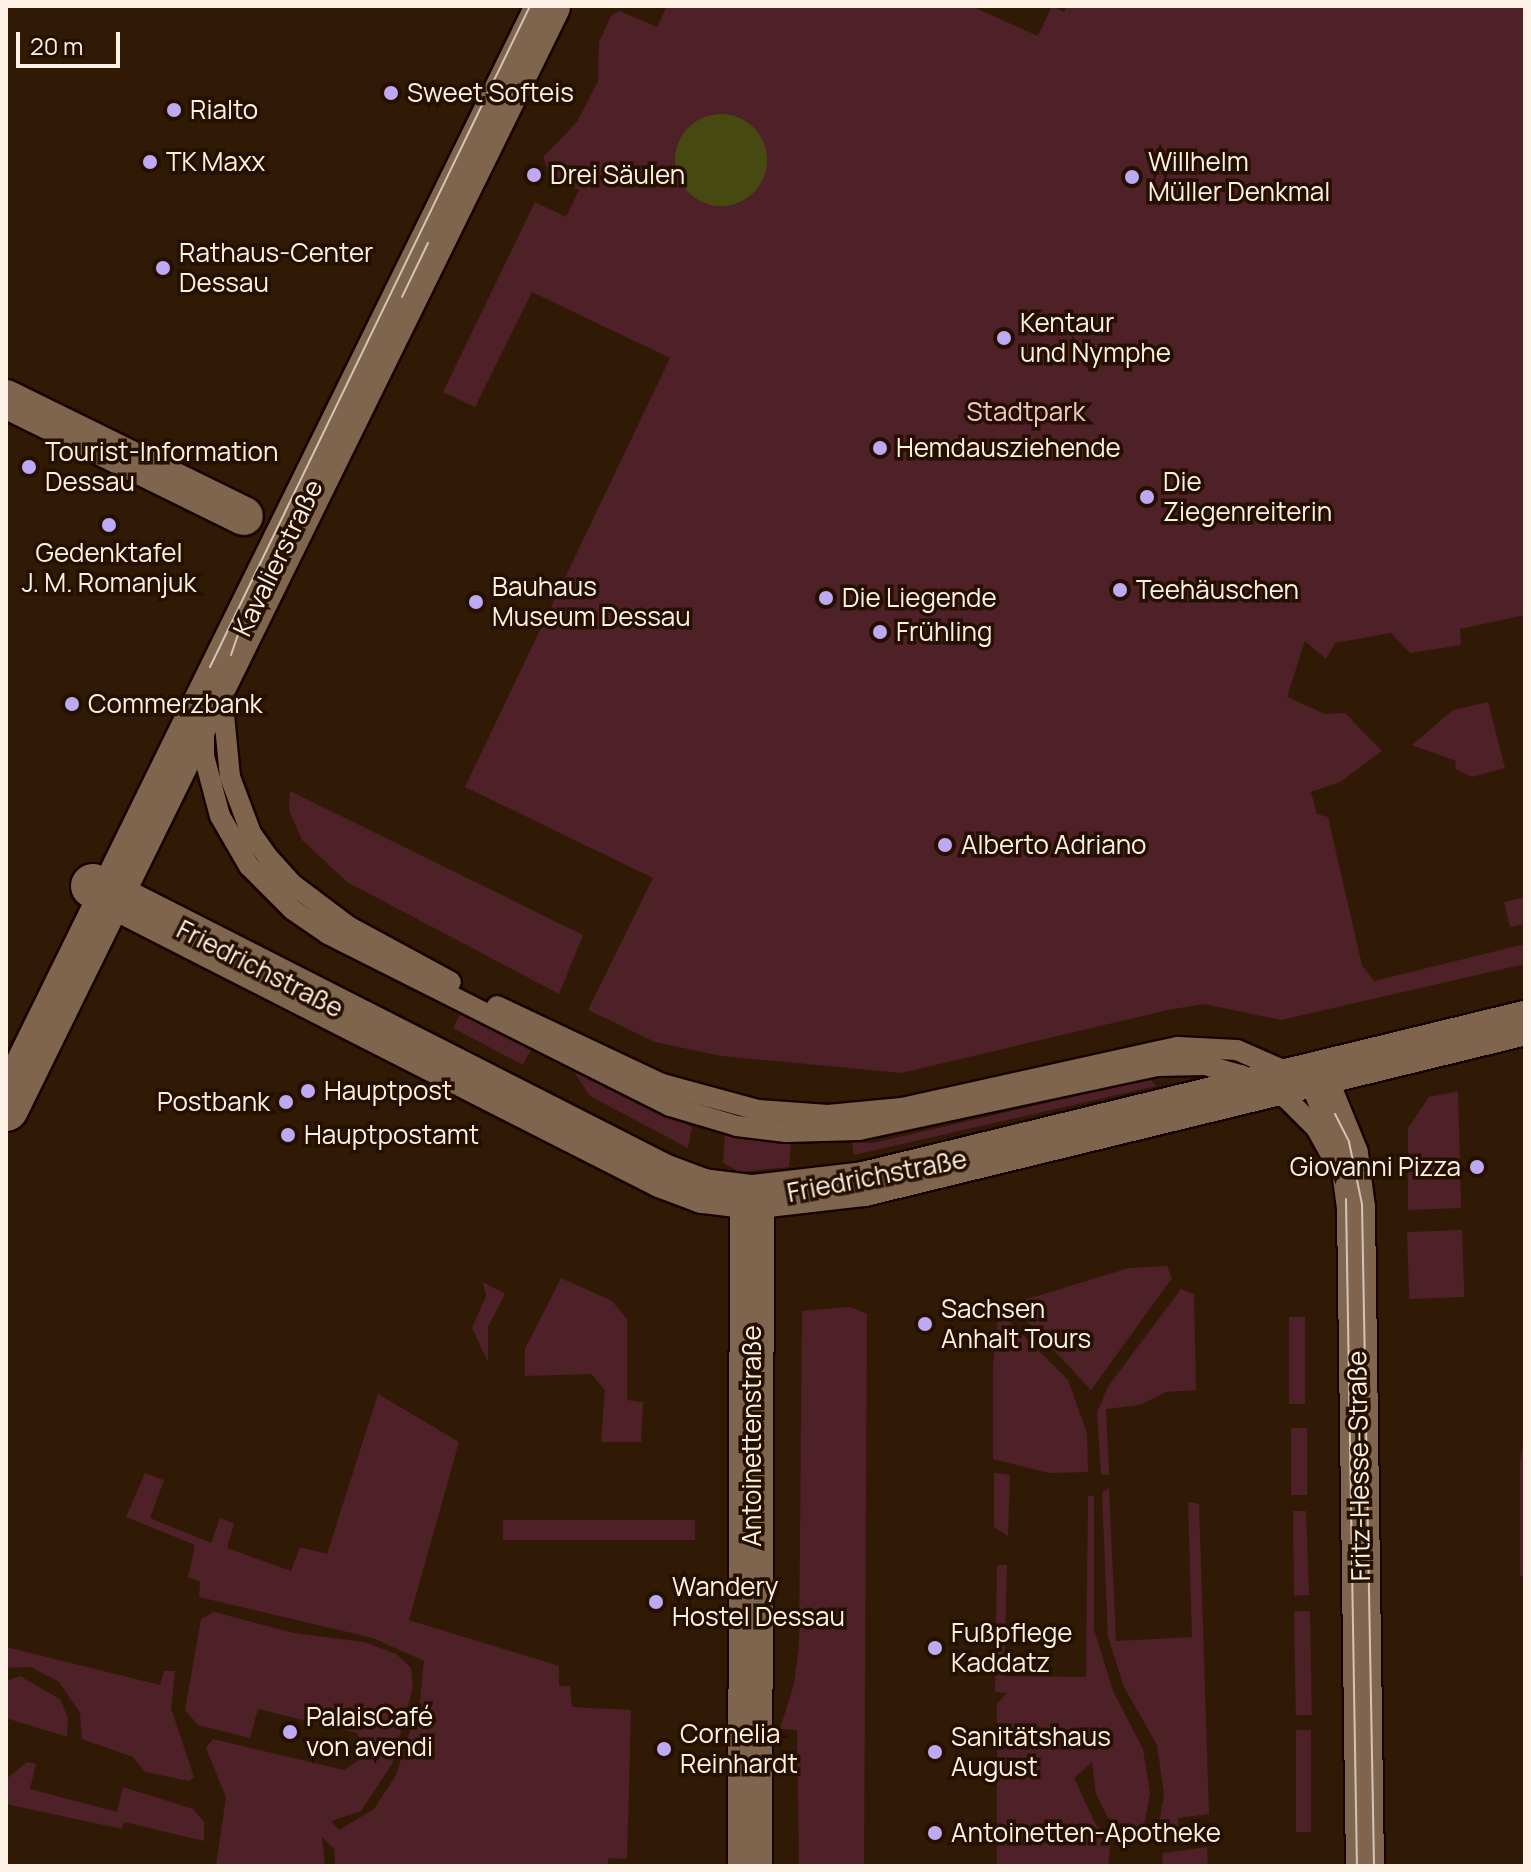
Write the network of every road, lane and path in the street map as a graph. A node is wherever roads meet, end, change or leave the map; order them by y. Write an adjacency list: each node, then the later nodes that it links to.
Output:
1 (525, 6): 5 (street, Kavalierstraße)
2 (548, 6): 5 (street, Kavalierstraße)
3 (6, 399): 4 (street)
4 (244, 516)
5 (219, 656): 6 (street, Kavalierstraße); 7 (street, Kavalierstraße); 10 (lane)
6 (204, 714): 7 (street, Kavalierstraße); 10 (lane)
7 (103, 891): 9 (street, Kavalierstraße); 11 (street, Kavalierstraße); 12 (street, Friedrichstraße)
8 (1525, 1023): 10 (street, Friedrichstraße)
9 (6, 1065)
10 (1293, 1080): 12 (street, Friedrichstraße); 13 (lane); 13 (street, Fritz-Hesse-Straße)
11 (6, 1109)
12 (752, 1197): 14 (street, Antoinettenstraße)
13 (1356, 1208): 15 (street, Fritz-Hesse-Straße)
14 (750, 1866)
15 (1365, 1866)

